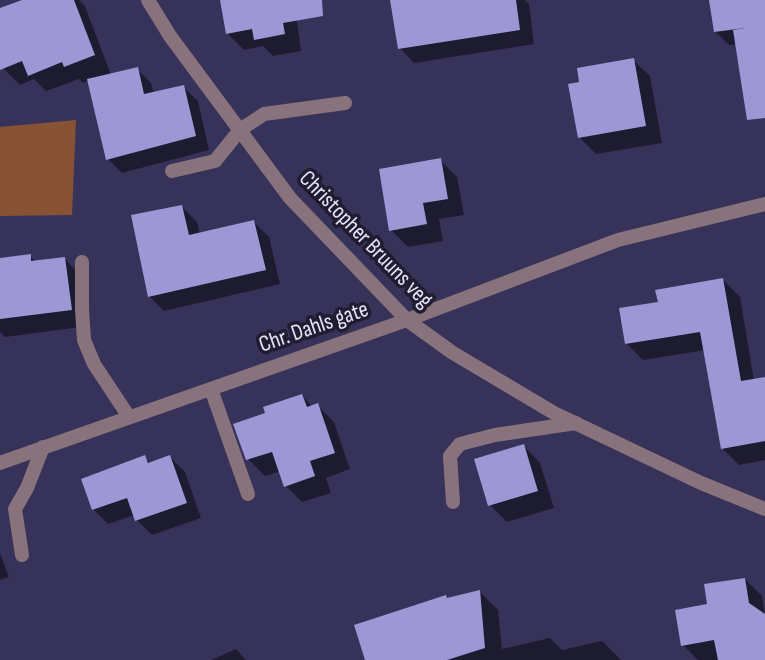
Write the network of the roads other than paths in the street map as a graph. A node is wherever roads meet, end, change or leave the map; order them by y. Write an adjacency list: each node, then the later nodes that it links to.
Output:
1 (148, 0): 3 (street, Christopher Bruuns veg)
2 (345, 103): 3 (street)
3 (240, 130): 4 (street); 7 (street, Christopher Bruuns veg)
4 (172, 171)
5 (765, 204): 7 (street, Chr. Dahls gate)
6 (82, 262): 9 (street)
7 (407, 320): 8 (street, Chr. Dahls gate); 10 (street, Christopher Bruuns veg)
8 (211, 389): 9 (street, Chr. Dahls gate); 13 (street)
9 (129, 417): 11 (street, Chr. Dahls gate)
10 (576, 423): 14 (street); 15 (street, Christopher Bruuns veg)
11 (43, 447): 12 (street, Chr. Dahls gate); 16 (street)
12 (0, 463)
13 (248, 494)
14 (453, 502)
15 (765, 509)
16 (22, 555)

